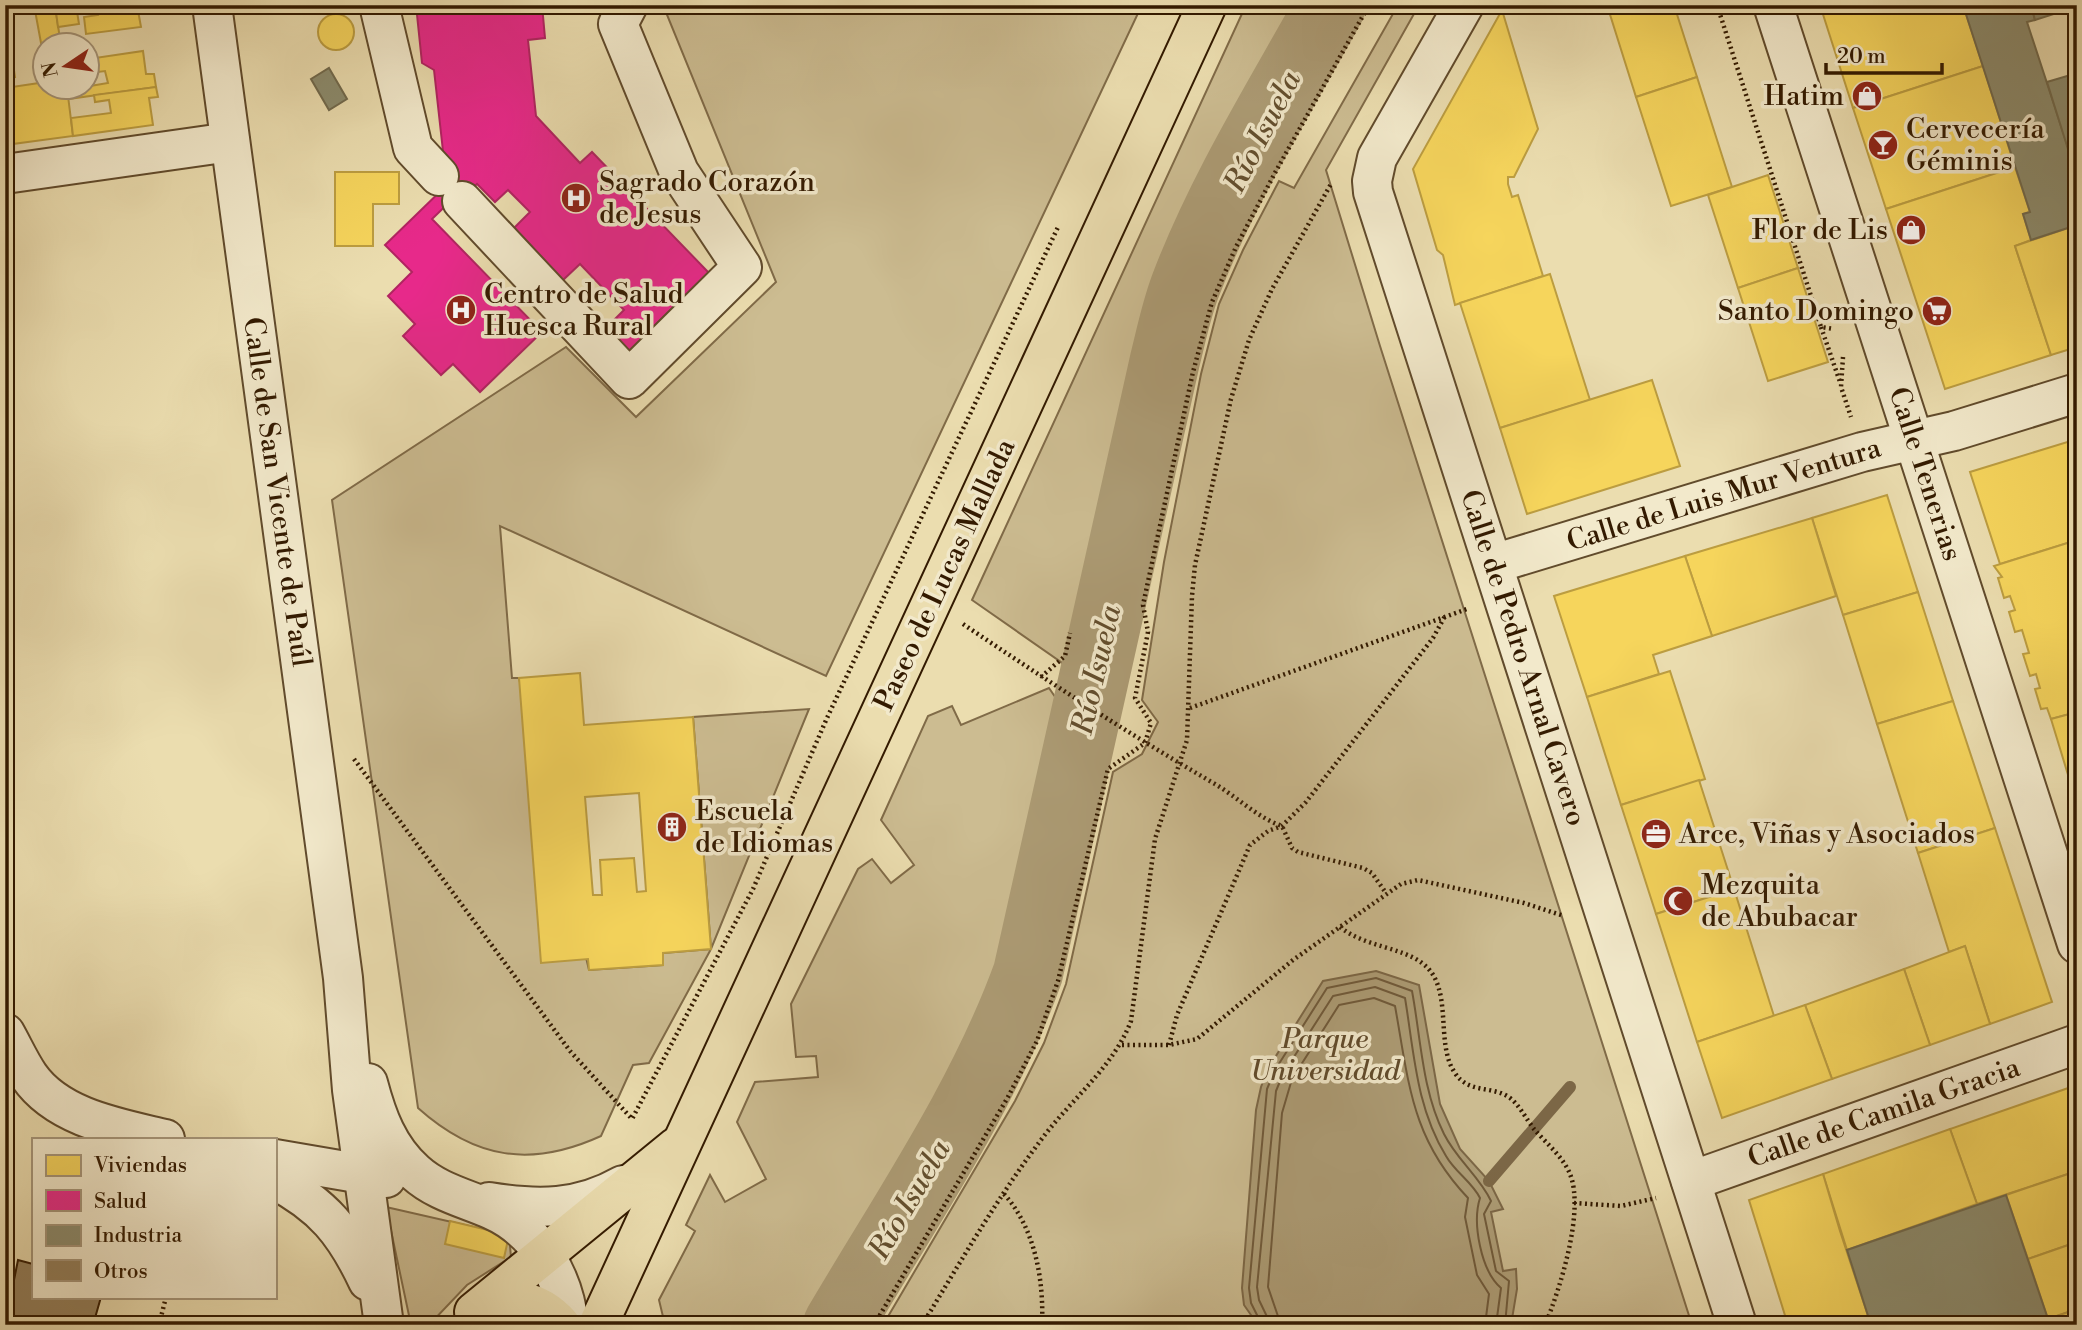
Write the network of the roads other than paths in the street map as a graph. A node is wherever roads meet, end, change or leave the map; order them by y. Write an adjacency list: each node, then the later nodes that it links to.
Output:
1 (212, 5): 7 (street, Calle de San Vicente de Paúl)
2 (379, 5): 3 (street)
3 (628, 5)
4 (1208, 5): 17 (main road, Paseo de Lucas Mallada)
5 (1464, 5): 11 (street, Calle de Pedro Arnal Cavero)
6 (1773, 5): 10 (street, Calle Tenerias)
7 (230, 142): 8 (street); 13 (street, Calle de San Vicente de Paúl)
8 (5, 174)
9 (2077, 393): 10 (street, Calle de Luis Mur Ventura)
10 (1914, 440): 11 (street, Calle de Luis Mur Ventura); 12 (street, Calle Tenerias)
11 (1493, 564): 22 (street, Calle de Pedro Arnal Cavero)
12 (2077, 944)
13 (343, 978): 19 (street, Calle de San Vicente de Paúl); 23 (street, Calle de San Vicente de Paúl)
14 (5, 1033): 16 (street)
15 (2077, 1044): 22 (street, Calle de Camila Gracia)
16 (161, 1138)
17 (680, 1143): 21 (main road, Paseo de Lucas Mallada); 29 (main road, Paseo de Lucas Mallada)
18 (276, 1159): 19 (street)
19 (362, 1172): 23 (street); 26 (street, Calle de San Vicente de Paúl)
20 (276, 1181): 26 (street)
21 (631, 1181): 23 (street); 24 (main road, Paseo de Lucas Mallada)
22 (1679, 1188): 30 (street, Calle de Pedro Arnal Cavero)
23 (449, 1195): 24 (street, Calle de San Vicente de Paúl)
24 (544, 1254): 25 (main road, Paseo de Lucas Mallada); 28 (street, Calle de San Vicente de Paúl)
25 (466, 1318): 27 (main road)
26 (383, 1325)
27 (561, 1325)
28 (569, 1325)
29 (598, 1325)
30 (1737, 1325)

